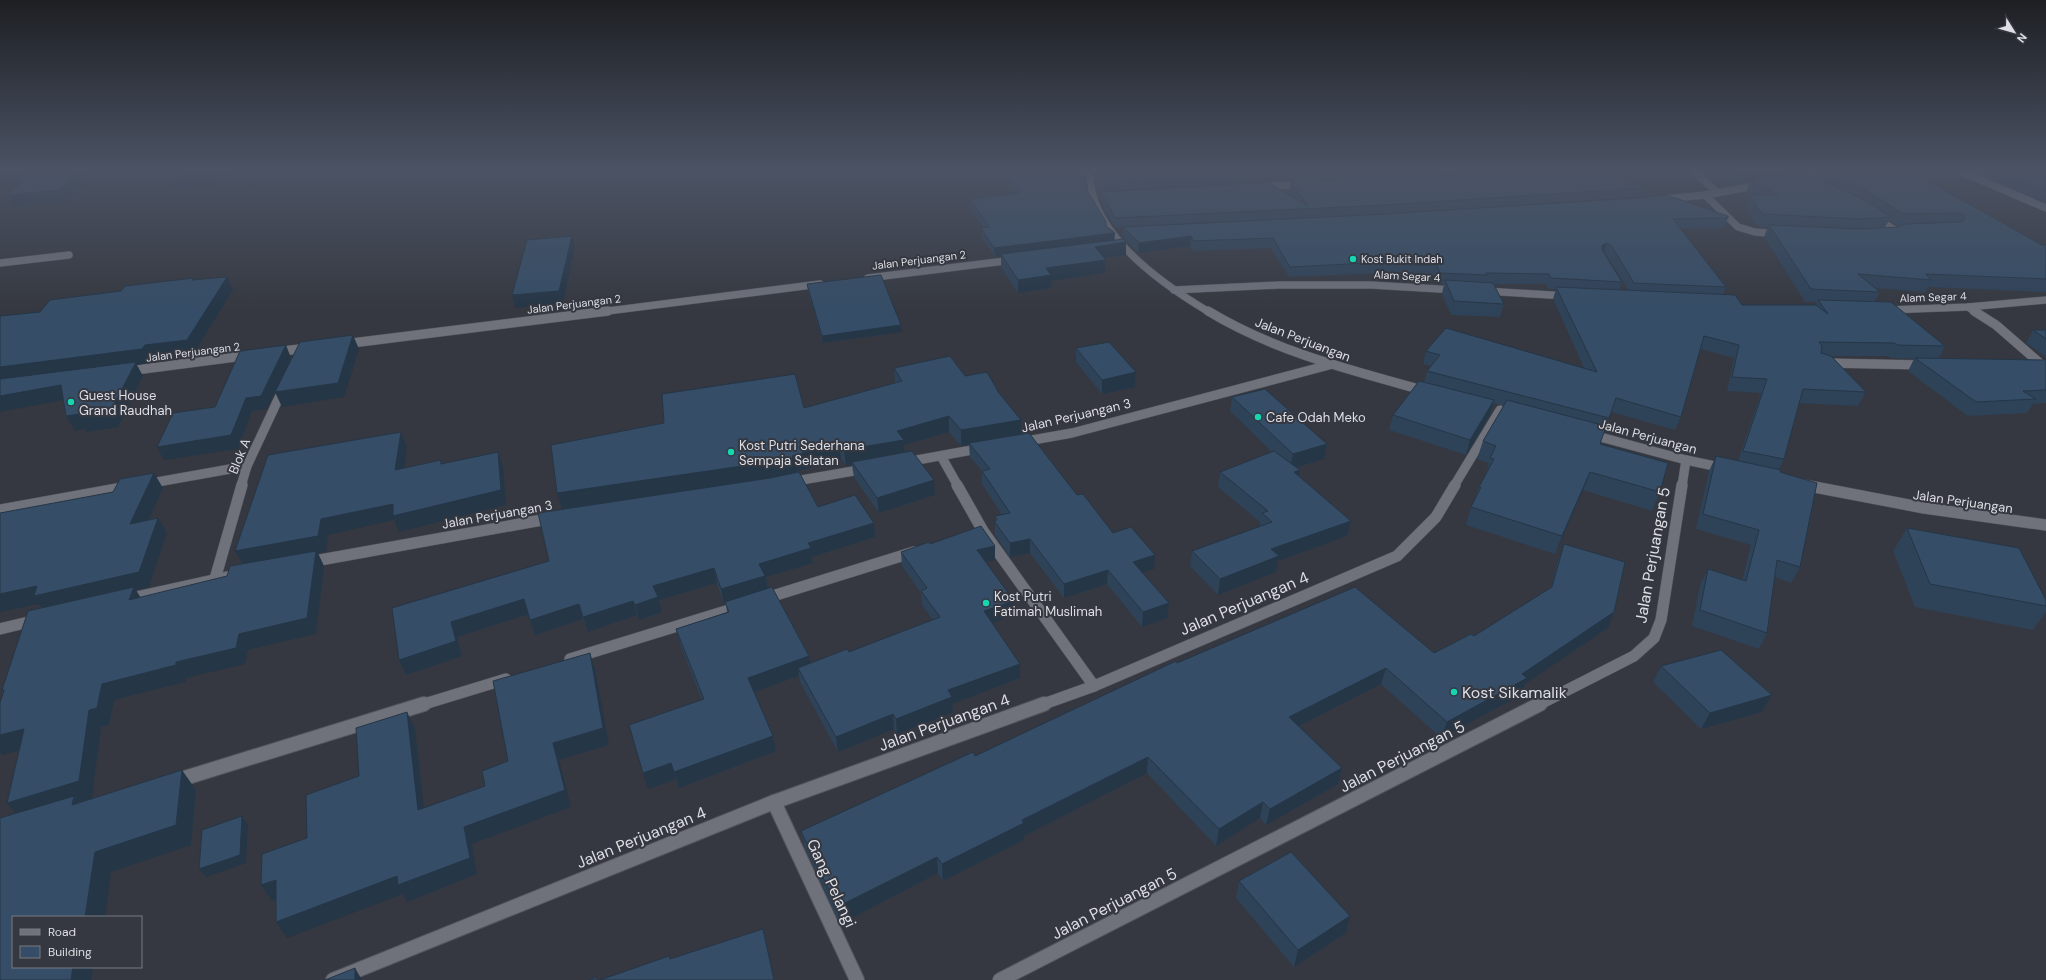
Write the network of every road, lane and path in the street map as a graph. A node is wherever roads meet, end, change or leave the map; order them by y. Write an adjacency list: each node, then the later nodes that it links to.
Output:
1 (1107, 218): 11 (street, Jalan Perjuangan)
2 (1729, 218): 4 (street)
3 (1876, 218): 5 (street)
4 (1786, 234)
5 (1885, 235)
6 (69, 255): 8 (street)
7 (1021, 259): 9 (street, Jalan Perjuangan 2)
8 (0, 263)
9 (863, 278)
10 (832, 282): 16 (street, Jalan Perjuangan 2)
11 (1174, 290): 12 (street, Alam Segar 4); 22 (street, Jalan Perjuangan)
12 (1574, 296)
13 (2046, 300): 14 (street, Alam Segar 4)
14 (1968, 307): 15 (street, Alam Segar 4); 23 (street)
15 (1877, 310)
16 (334, 345)
17 (318, 347): 18 (street, Jalan Perjuangan 2)
18 (302, 349): 19 (street); 24 (street, Jalan Perjuangan 2)
19 (296, 363)
20 (1820, 363): 21 (street)
21 (1934, 365)
22 (1330, 366): 26 (street, Jalan Perjuangan); 29 (street, Jalan Perjuangan 3)
23 (2026, 367)
24 (122, 372)
25 (286, 383): 34 (street, Blok A)
26 (1433, 392)
27 (1500, 410): 53 (street, Jalan Perjuangan 4)
28 (1582, 432): 32 (street, Jalan Perjuangan)
29 (1010, 444)
30 (995, 446): 31 (street)
31 (941, 456): 33 (street); 42 (street)
32 (1686, 460): 36 (street, Jalan Perjuangan); 58 (street, Jalan Perjuangan 5)
33 (894, 464)
34 (247, 466): 39 (street); 47 (street, Blok A)
35 (879, 467): 38 (street)
36 (1732, 470)
37 (1794, 483): 41 (street, Jalan Perjuangan)
38 (779, 484)
39 (0, 510)
40 (562, 516): 45 (street, Jalan Perjuangan 3)
41 (2046, 525)
42 (983, 531): 43 (street); 53 (street)
43 (968, 536)
44 (922, 550): 51 (street)
45 (299, 564)
46 (245, 573): 47 (street)
47 (214, 579): 48 (street)
48 (115, 602)
49 (46, 618): 50 (street)
50 (0, 629)
51 (556, 663)
52 (518, 675): 54 (street)
53 (1094, 686): 55 (street, Jalan Perjuangan 4)
54 (160, 786)
55 (774, 802): 56 (street, Jalan Perjuangan 4); 57 (street, Gang Pelangi)
56 (333, 980)
57 (857, 980)
58 (1000, 980)

